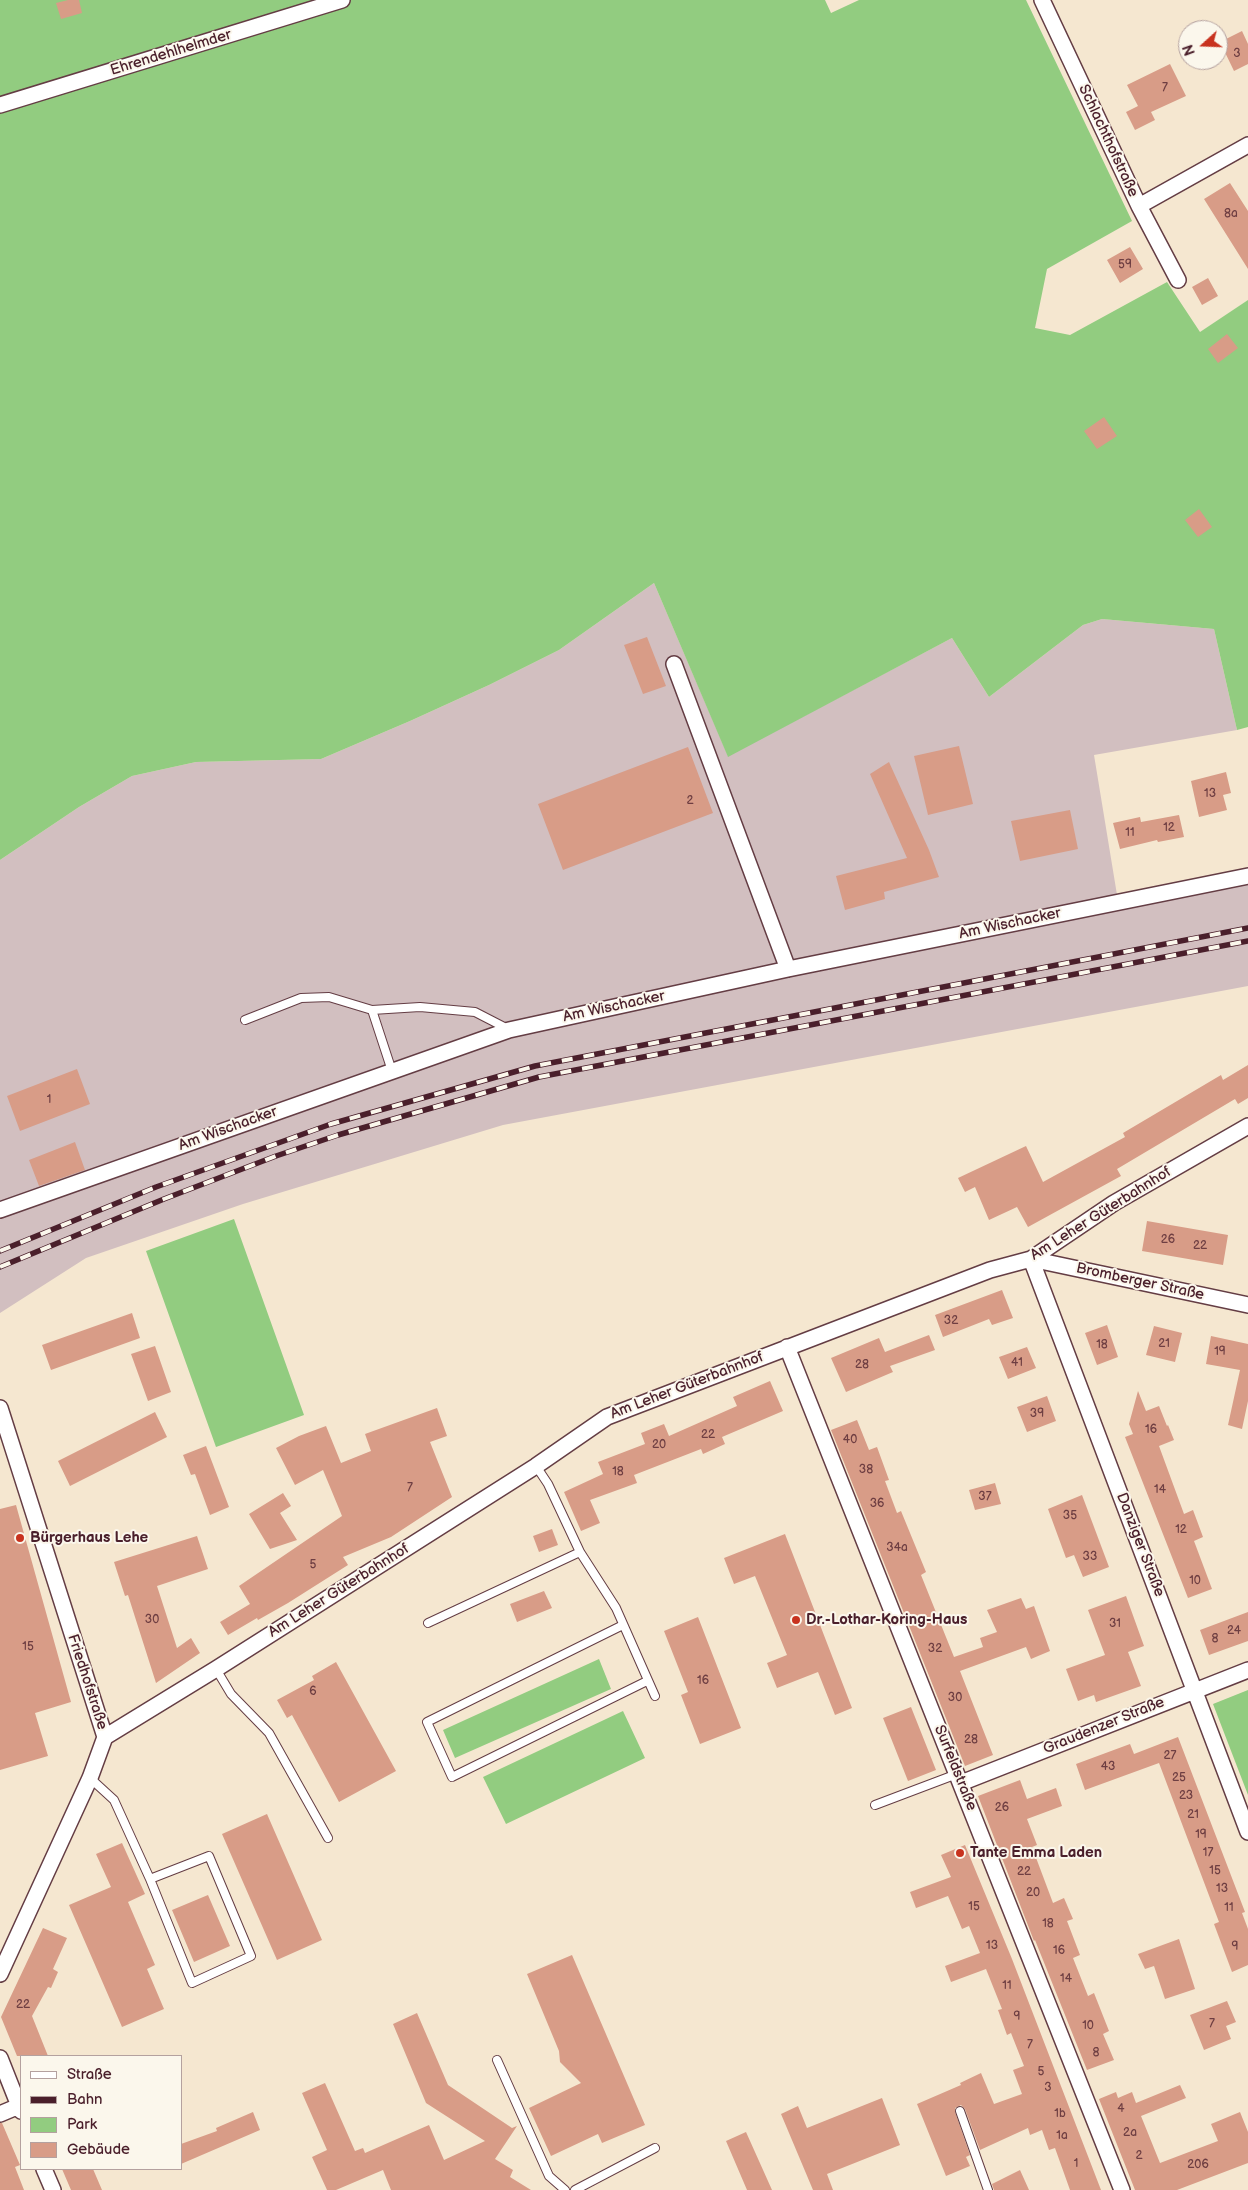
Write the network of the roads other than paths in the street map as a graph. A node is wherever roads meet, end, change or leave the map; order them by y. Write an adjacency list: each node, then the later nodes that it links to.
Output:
1 (342, 0): 3 (street, Ehrendehlhelmder)
2 (1042, 0): 5 (street, Schlachthofstraße)
3 (0, 105)
4 (1248, 145): 5 (street)
5 (1138, 206): 6 (street, Schlachthofstraße)
6 (1178, 280)
7 (674, 664): 9 (street)
8 (1248, 876): 9 (street, Am Wischacker)
9 (788, 969): 12 (street, Am Wischacker)
10 (372, 1010): 11 (lane); 12 (lane); 13 (lane)
11 (245, 1020)
12 (509, 1030): 13 (street, Am Wischacker)
13 (392, 1071): 15 (street, Am Wischacker)
14 (1248, 1126): 16 (street, Am Leher Güterbahnhof)
15 (0, 1210)
16 (1031, 1259): 17 (street, Bromberger Straße); 18 (street, Am Leher Güterbahnhof); 27 (street, Danziger Straße)
17 (1248, 1305)
18 (787, 1347): 20 (street, Am Leher Güterbahnhof); 31 (street, Surfeldstraße)
19 (0, 1408): 29 (street, Friedhofstraße)
20 (536, 1466): 21 (lane); 24 (street, Am Leher Güterbahnhof)
21 (580, 1552): 22 (lane); 23 (lane)
22 (428, 1623)
23 (623, 1625): 26 (lane); 26 (lane)
24 (216, 1669): 29 (street, Am Leher Güterbahnhof); 34 (lane)
25 (1248, 1670): 27 (street, Graudenzer Straße)
26 (647, 1681): 28 (lane)
27 (1194, 1690): 31 (street, Graudenzer Straße); 33 (street, Danziger Straße)
28 (654, 1696)
29 (105, 1738): 30 (street, Friedhofstraße)
30 (90, 1778): 35 (lane); 36 (street, Friedhofstraße)
31 (959, 1778): 32 (lane); 48 (street, Surfeldstraße)
32 (875, 1805)
33 (1248, 1832)
34 (328, 1838)
35 (150, 1879): 35 (lane)
36 (0, 1974)
37 (0, 2058): 39 (street)
38 (497, 2060): 45 (lane)
39 (20, 2109): 41 (street)
40 (960, 2111): 47 (lane)
41 (0, 2114)
42 (655, 2148): 46 (lane)
43 (44, 2170): 44 (street)
44 (53, 2190)
45 (565, 2190)
46 (575, 2190)
47 (988, 2190)
48 (1122, 2190)

